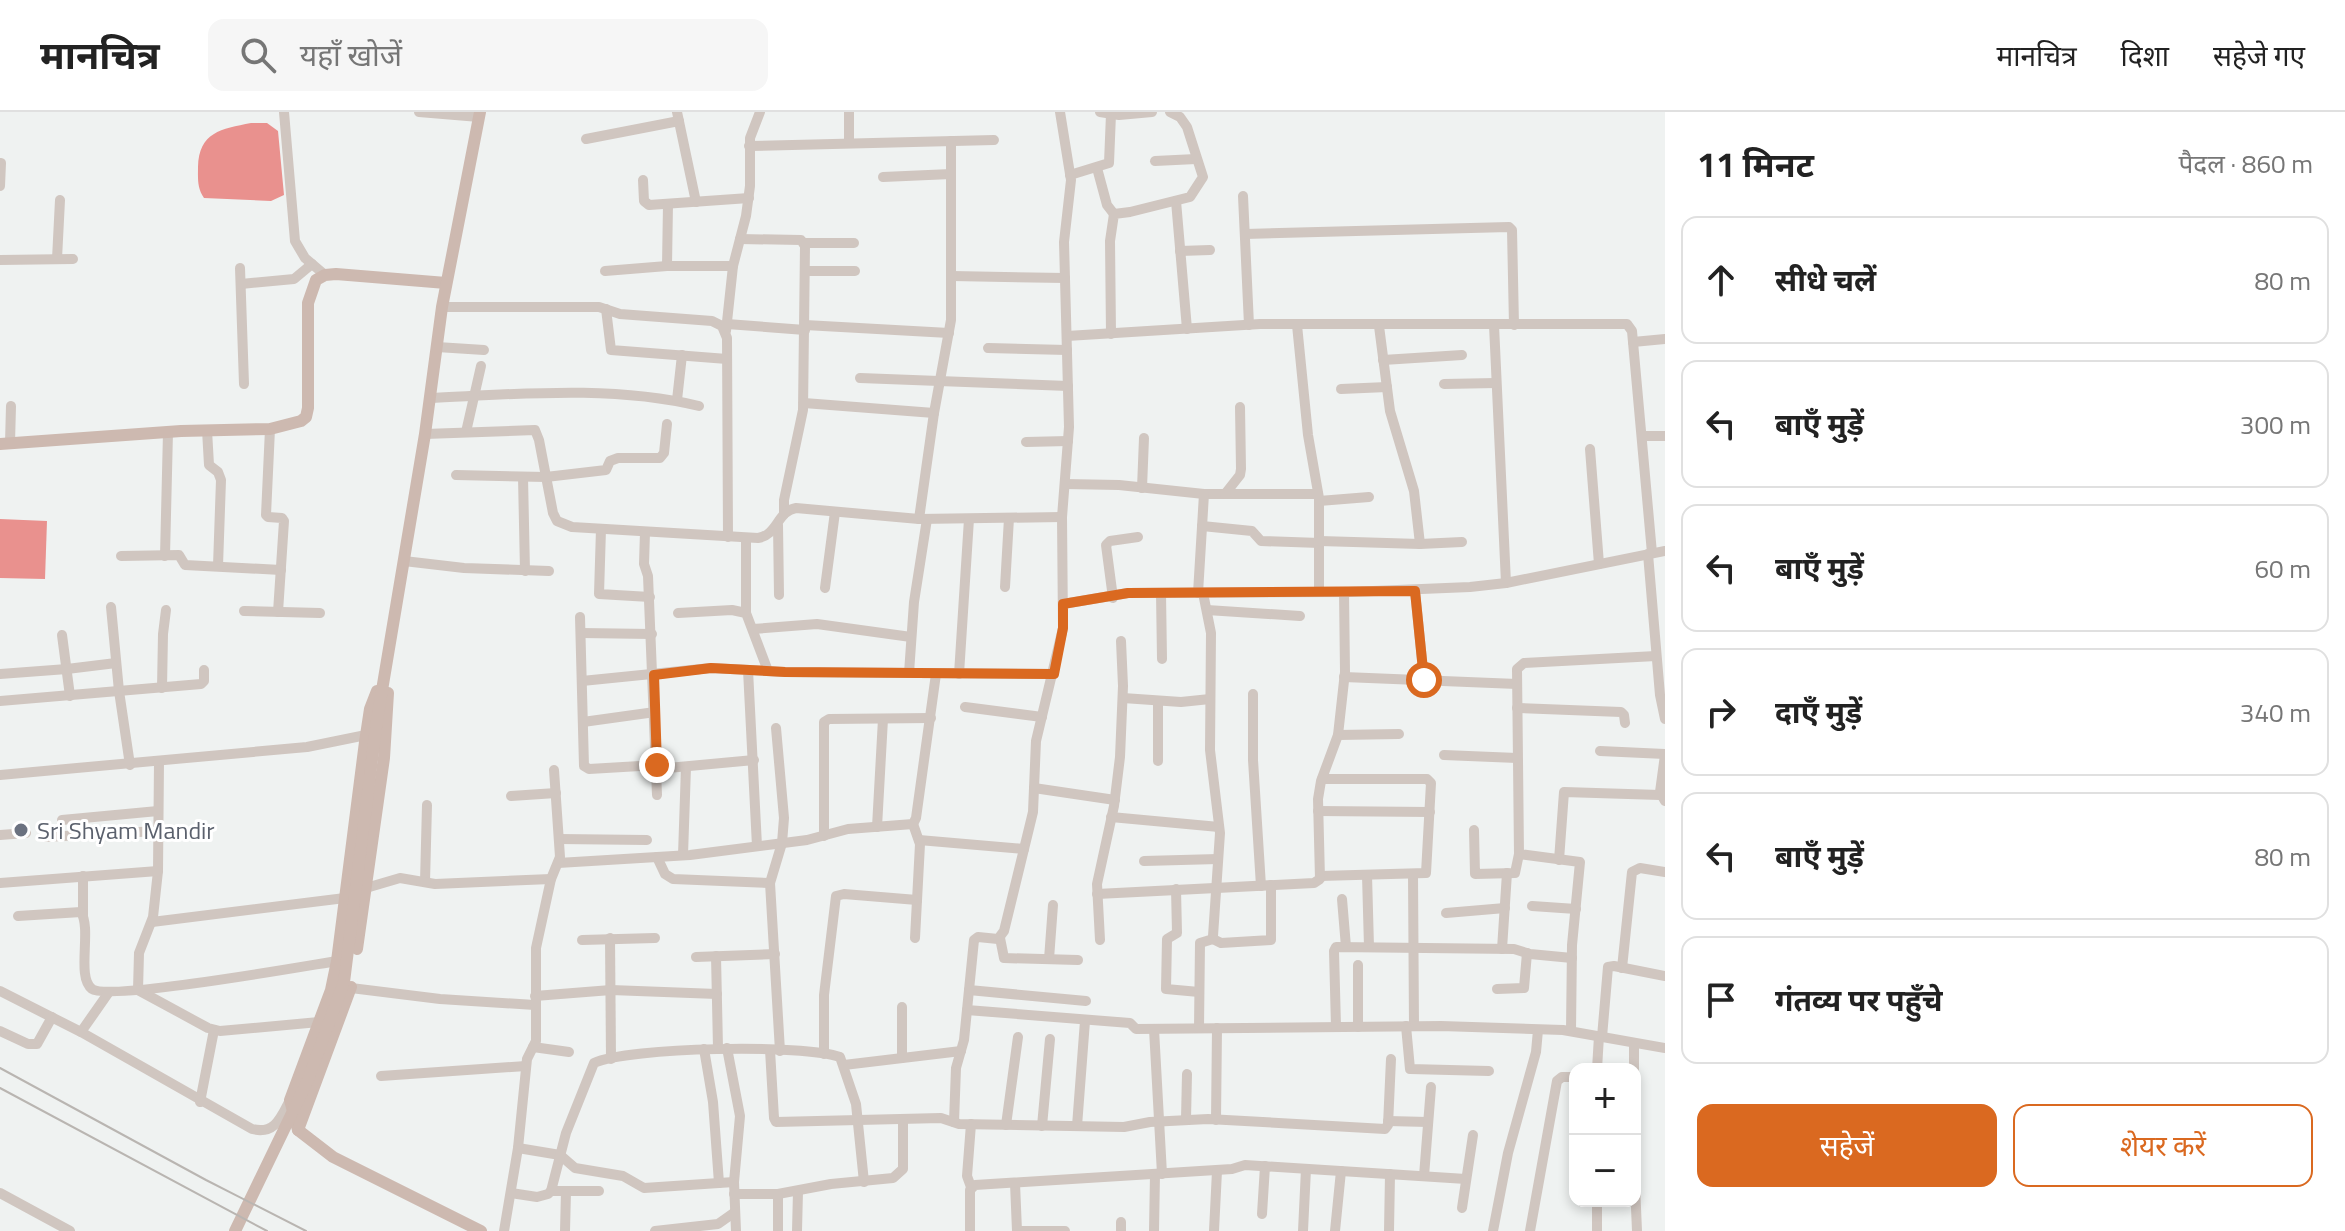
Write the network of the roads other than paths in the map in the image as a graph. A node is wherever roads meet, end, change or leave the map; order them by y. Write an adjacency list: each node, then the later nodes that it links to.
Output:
1 (284, 112): 41 (street)
2 (419, 112): 9 (street)
3 (760, 112): 15 (street)
4 (849, 112): 14 (street)
5 (1060, 112): 21 (street)
6 (1152, 112): 8 (street)
7 (1170, 112): 16 (street)
8 (1106, 113): 19 (street)
9 (479, 114): 51 (main road)
10 (678, 117): 11 (street); 29 (street)
11 (586, 139)
12 (994, 140): 13 (street)
13 (951, 141): 14 (street); 20 (street)
14 (849, 143): 15 (street)
15 (749, 146): 26 (street)
16 (1196, 159): 17 (street); 28 (street)
17 (1155, 161)
18 (1, 163): 24 (street)
19 (1097, 168): 21 (street); 31 (street)
20 (951, 174): 22 (street); 49 (street)
21 (1070, 175): 50 (street)
22 (883, 177)
23 (643, 180): 30 (street)
24 (0, 186)
25 (1243, 196): 32 (street)
26 (749, 198): 29 (street); 33 (street)
27 (60, 200): 38 (street)
28 (1176, 201): 31 (street); 37 (street)
29 (696, 202): 30 (street)
30 (668, 204): 42 (street)
31 (1114, 214): 64 (street)
32 (1245, 234): 55 (street); 58 (street)
33 (740, 239): 34 (street); 43 (street)
34 (804, 243): 35 (street); 46 (street)
35 (854, 243)
36 (1210, 250): 37 (street)
37 (1180, 251): 62 (street)
38 (57, 259): 39 (street); 40 (street)
39 (73, 259)
40 (0, 260)
41 (312, 264): 48 (street); 52 (street)
42 (667, 266): 43 (street); 45 (street)
43 (733, 266): 60 (street)
44 (240, 268): 52 (street)
45 (605, 271)
46 (805, 271): 47 (street); 61 (street)
47 (855, 271)
48 (325, 275): 51 (main road); 94 (main road)
49 (952, 276): 50 (street); 63 (street)
50 (1065, 278): 65 (street)
51 (446, 283): 53 (main road)
52 (241, 284): 80 (street)
53 (442, 307): 54 (street); 68 (main road)
54 (606, 309): 60 (street); 72 (street)
55 (1249, 325): 56 (street); 62 (street)
56 (1297, 325): 59 (street); 113 (street)
57 (1494, 325): 58 (street); 59 (street); 79 (street)
58 (1514, 325): 67 (street)
59 (1379, 326): 75 (street)
60 (726, 328): 61 (street); 74 (street)
61 (805, 328): 63 (street); 88 (street)
62 (1187, 329): 64 (street)
63 (949, 333): 78 (street)
64 (1111, 334): 65 (street)
65 (1067, 336): 71 (street)
66 (1665, 339): 67 (street)
67 (1633, 342): 99 (street)
68 (437, 347): 70 (street); 86 (main road)
69 (988, 348): 71 (street)
70 (484, 350)
71 (1067, 350): 82 (street)
72 (682, 355): 74 (street); 87 (street)
73 (1462, 355): 75 (street)
74 (727, 359): 124 (street)
75 (1383, 360): 83 (street)
76 (481, 366): 85 (street)
77 (860, 378): 78 (street)
78 (940, 382): 82 (street); 92 (street)
79 (1496, 383): 81 (street); 140 (street)
80 (244, 384)
81 (1444, 384)
82 (1068, 386): 102 (street)
83 (1387, 387): 84 (street); 129 (street)
84 (1341, 389)
85 (474, 396): 86 (street); 87 (street); 97 (street)
86 (429, 398): 98 (main road)
87 (677, 400): 90 (street)
88 (804, 403): 92 (street); 117 (street)
89 (11, 406): 104 (street)
90 (699, 406)
91 (1240, 407): 112 (street)
92 (934, 413): 119 (street)
93 (667, 424): 108 (street)
94 (270, 429): 95 (main road); 137 (street)
95 (207, 430): 96 (main road); 136 (street)
96 (168, 432): 104 (main road); 133 (street)
97 (466, 432): 98 (street); 108 (street)
98 (425, 434): 134 (main road)
99 (1642, 436): 100 (street); 131 (street)
100 (1665, 436)
101 (1144, 438): 110 (street)
102 (1068, 441): 103 (street); 109 (street)
103 (1026, 442)
104 (5, 444)
105 (1590, 449): 135 (street)
106 (456, 475): 107 (street)
107 (523, 477): 108 (street); 138 (street)
108 (546, 477): 122 (street)
109 (1065, 484): 110 (street); 116 (street)
110 (1142, 488): 111 (street)
111 (1204, 494): 112 (street); 121 (street)
112 (1225, 494): 113 (street)
113 (1319, 497): 114 (street); 127 (street)
114 (1369, 497)
115 (835, 512): 117 (street); 119 (street); 142 (street)
116 (1062, 517): 118 (street); 151 (street)
117 (781, 518): 126 (street); 148 (street)
118 (1009, 518): 120 (street); 141 (street)
119 (923, 519): 120 (street); 166 (street)
120 (969, 519): 178 (street)
121 (1202, 526): 127 (street); 147 (street)
122 (601, 529): 123 (street); 149 (street)
123 (645, 532): 124 (street); 149 (street)
124 (728, 537): 126 (street)
125 (1138, 537): 150 (street)
126 (746, 538): 159 (street)
127 (1320, 542): 129 (street); 144 (street)
128 (1462, 542): 129 (street)
129 (1420, 544)
130 (1665, 551): 131 (street)
131 (1650, 554): 135 (street); 168 (street)
132 (121, 556): 133 (street)
133 (165, 556): 136 (street)
134 (404, 561): 138 (street); 181 (main road)
135 (1599, 564): 140 (street)
136 (218, 566): 137 (street)
137 (281, 570): 156 (street)
138 (525, 571): 139 (street)
139 (549, 571)
140 (1506, 583): 143 (street)
141 (1005, 587)
142 (825, 588)
143 (1415, 591): 145 (street); 183 (street)
144 (1319, 592): 145 (street); 147 (street)
145 (1344, 592): 182 (street)
146 (1161, 593): 147 (street); 150 (street); 169 (street)
147 (1200, 593): 154 (street)
148 (779, 595)
149 (650, 597): 164 (street)
150 (1113, 598): 151 (street)
151 (1063, 604): 179 (street)
152 (111, 607): 170 (street)
153 (166, 610): 186 (street)
154 (1207, 610): 160 (street); 191 (street)
155 (244, 611): 156 (street)
156 (278, 612): 157 (street)
157 (320, 613)
158 (678, 613): 159 (street)
159 (746, 613): 162 (street)
160 (1300, 616)
161 (580, 617): 163 (street)
162 (753, 629): 166 (street); 174 (street)
163 (581, 633): 164 (street); 184 (street)
164 (652, 634): 180 (street)
165 (62, 635): 171 (street)
166 (911, 637): 175 (street)
167 (1121, 641): 190 (street)
168 (1656, 656): 185 (street); 200 (street)
169 (1162, 659)
170 (116, 663): 171 (street); 187 (street)
171 (67, 669): 176 (street); 189 (street)
172 (204, 670): 186 (street)
173 (748, 670): 174 (street); 180 (street); 211 (street)
174 (768, 671): 175 (street)
175 (909, 673): 177 (street)
176 (0, 674)
177 (936, 674): 178 (street); 198 (street)
178 (959, 674): 179 (street)
179 (1054, 674): 197 (street)
180 (654, 675): 184 (street); 196 (street)
181 (385, 676): 205 (main road); 267 (main road); 402 (main road)
182 (1344, 677): 183 (street); 206 (street)
183 (1424, 680): 185 (street)
184 (582, 681): 201 (street)
185 (1517, 684): 195 (street)
186 (162, 688): 187 (street)
187 (119, 691): 189 (street); 214 (street)
188 (1253, 694): 265 (street)
189 (70, 696): 192 (street)
190 (1123, 698): 193 (street); 225 (street)
191 (1210, 699): 193 (street); 234 (street)
192 (0, 701)
193 (1158, 701): 212 (street)
194 (965, 707): 197 (street)
195 (1517, 708): 202 (street); 210 (street)
196 (655, 712): 201 (street); 215 (street)
197 (1042, 717): 220 (street)
198 (931, 718): 199 (street); 232 (street)
199 (883, 719): 233 (street); 239 (street)
200 (1665, 719)
201 (583, 722): 215 (street)
202 (1625, 723)
203 (776, 728): 244 (street)
204 (1399, 734): 206 (street)
205 (366, 735): 213 (street); 270 (main road)
206 (1338, 735): 219 (street)
207 (1600, 751): 208 (street)
208 (1665, 754): 224 (street)
209 (1444, 755): 210 (street)
210 (1517, 758): 247 (street)
211 (754, 760): 216 (street); 245 (street)
212 (1158, 761)
213 (159, 762): 214 (street); 227 (street)
214 (130, 765): 218 (street)
215 (657, 767): 216 (street); 222 (street)
216 (686, 767): 248 (street)
217 (554, 770): 221 (street)
218 (0, 775)
219 (1322, 779): 228 (street); 229 (street)
220 (1034, 788): 225 (street); 246 (street)
221 (556, 793): 223 (street); 241 (street)
222 (657, 795)
223 (511, 796)
224 (1663, 798): 251 (street)
225 (1115, 800): 230 (street)
226 (427, 805): 262 (street)
227 (158, 811): 231 (street); 236 (street)
228 (1318, 811): 229 (street); 260 (street)
229 (1430, 812): 258 (street)
230 (1111, 817): 234 (street); 269 (street)
231 (62, 820)
232 (913, 824): 233 (street); 243 (street)
233 (877, 827): 239 (street)
234 (1219, 827): 250 (street)
235 (1474, 830): 256 (street)
236 (158, 831): 240 (street); 254 (street)
237 (26, 833): 238 (street)
238 (0, 835)
239 (824, 836): 244 (street)
240 (45, 837)
241 (559, 839): 242 (street); 253 (street)
242 (647, 840)
243 (919, 840): 246 (street); 272 (street)
244 (782, 843): 245 (street); 264 (street)
245 (757, 846): 248 (street)
246 (1024, 849): 284 (street)
247 (1519, 854): 251 (street); 256 (street)
248 (683, 855): 249 (street)
249 (657, 857): 253 (street); 264 (street)
250 (1218, 859): 252 (street); 266 (street)
251 (1559, 860): 276 (street)
252 (1144, 861)
253 (558, 863): 261 (street)
254 (158, 871): 259 (street); 280 (street)
255 (1665, 872): 301 (street)
256 (1507, 873): 275 (street)
257 (1367, 875): 258 (street); 260 (street); 289 (street)
258 (1413, 875): 290 (street)
259 (83, 876): 263 (street); 278 (street)
260 (1320, 876): 265 (street)
261 (551, 879): 262 (street); 312 (street)
262 (425, 882): 267 (street)
263 (0, 883)
264 (770, 883): 293 (street)
265 (1266, 886): 266 (street); 285 (street)
266 (1215, 887): 268 (street); 285 (street)
267 (366, 888): 303 (main road)
268 (1176, 889): 269 (street); 310 (street)
269 (1097, 894): 287 (street)
270 (345, 898): 280 (street); 299 (main road)
271 (1342, 899): 288 (street)
272 (917, 900): 283 (street); 341 (street)
273 (1053, 905): 297 (street)
274 (1532, 906): 276 (street)
275 (1505, 908): 277 (street); 291 (street)
276 (1576, 909): 296 (street)
277 (1446, 913)
278 (83, 915): 279 (street); 309 (street)
279 (18, 916)
280 (152, 922): 305 (street)
281 (610, 938): 282 (street); 286 (street); 306 (street)
282 (655, 938)
283 (915, 938)
284 (1000, 938): 297 (street); 307 (street)
285 (1213, 939): 310 (street)
286 (582, 940)
287 (1100, 940)
288 (1346, 947): 289 (street); 320 (street)
289 (1369, 947): 290 (street)
290 (1414, 949): 291 (street); 319 (street)
291 (1502, 949): 292 (street)
292 (1527, 953): 296 (street); 304 (street)
293 (775, 954): 294 (street); 338 (street)
294 (716, 956): 295 (street); 311 (street)
295 (696, 957)
296 (1572, 958): 328 (street)
297 (1049, 959): 298 (street)
298 (1078, 960)
299 (337, 961): 305 (street); 318 (main road)
300 (1358, 965): 321 (street)
301 (1622, 968): 302 (street); 331 (street)
302 (1665, 976)
303 (351, 988): 312 (street); 368 (main road)
304 (1497, 989)
305 (138, 990): 309 (street); 325 (street)
306 (611, 990): 311 (street); 312 (street); 343 (street)
307 (969, 990): 313 (street); 315 (street)
308 (0, 991): 316 (street)
309 (109, 992): 329 (street)
310 (1199, 992): 322 (street)
311 (717, 994): 335 (street)
312 (535, 1001): 334 (street)
313 (1086, 1001)
314 (902, 1007): 342 (street)
315 (967, 1010): 317 (street); 339 (street)
316 (52, 1017): 327 (street); 329 (street)
317 (1085, 1021): 324 (street); 367 (street)
318 (319, 1022): 325 (street); 354 (main road)
319 (1410, 1026): 321 (street); 326 (street); 349 (street)
320 (1336, 1027): 321 (street); 323 (street)
321 (1358, 1027)
322 (1199, 1028): 323 (street); 324 (street)
323 (1217, 1028): 358 (street)
324 (1154, 1029): 359 (street)
325 (214, 1030): 355 (street)
326 (1538, 1030): 328 (street); 417 (street)
327 (0, 1031)
328 (1571, 1031): 331 (street)
329 (81, 1032): 355 (street)
330 (1018, 1037): 365 (street)
331 (1600, 1037): 333 (street); 345 (street)
332 (1050, 1039): 366 (street)
333 (1634, 1043): 336 (street); 346 (street)
334 (533, 1047): 340 (street); 348 (street)
335 (722, 1048): 337 (street); 338 (street); 380 (street)
336 (1665, 1048)
337 (704, 1049): 343 (street); 382 (street)
338 (775, 1051): 341 (street); 361 (street)
339 (961, 1051): 342 (street); 362 (street)
340 (569, 1052)
341 (824, 1054): 347 (street)
342 (902, 1058): 347 (street)
343 (611, 1059): 371 (street)
344 (1391, 1059): 360 (street)
345 (1598, 1063)
346 (1634, 1063)
347 (844, 1065): 361 (street)
348 (526, 1066): 351 (street); 370 (street)
349 (1489, 1071)
350 (1187, 1074): 356 (street)
351 (381, 1076)
352 (1569, 1077): 418 (street)
353 (1431, 1087): 363 (street)
354 (290, 1100): 355 (street); 368 (main road)
355 (200, 1102)
356 (1186, 1119): 358 (street); 359 (street)
357 (903, 1120): 361 (street); 362 (street); 381 (street)
358 (1216, 1120): 360 (street)
359 (1159, 1121): 367 (street); 376 (street)
360 (1388, 1121): 363 (street)
361 (859, 1122): 381 (street)
362 (954, 1122): 364 (street)
363 (1428, 1122): 378 (street)
364 (971, 1124): 365 (street); 384 (street)
365 (1006, 1125): 366 (street)
366 (1042, 1126): 367 (street)
367 (1077, 1126)
368 (298, 1130): 403 (main road)
369 (1473, 1135): 379 (street)
370 (518, 1148): 371 (street); 390 (street)
371 (560, 1155): 382 (street); 385 (street)
372 (1265, 1166): 373 (street); 374 (street); 397 (street)
373 (1306, 1169): 375 (street); 414 (street)
374 (1217, 1171): 376 (street); 413 (street)
375 (1341, 1171): 377 (street); 415 (street)
376 (1158, 1174): 383 (street); 412 (street)
377 (1390, 1174): 378 (street); 416 (street)
378 (1424, 1176): 379 (street)
379 (1466, 1179): 395 (street)
380 (734, 1182): 382 (street); 391 (street)
381 (864, 1182): 388 (street)
382 (719, 1183)
383 (1015, 1183): 384 (street); 411 (street)
384 (971, 1187): 410 (street)
385 (551, 1191): 386 (street); 390 (street)
386 (566, 1191): 387 (street); 405 (street)
387 (599, 1191)
388 (798, 1191): 392 (street); 409 (street)
389 (0, 1193): 398 (street)
390 (511, 1193): 404 (street)
391 (734, 1194): 392 (street); 396 (street)
392 (778, 1194): 408 (street)
393 (1597, 1207): 419 (street)
394 (1636, 1207): 420 (street)
395 (1462, 1208)
396 (735, 1212): 399 (street); 407 (street)
397 (1262, 1214)
398 (43, 1216): 400 (street); 401 (street)
399 (697, 1229): 406 (street)
400 (44, 1231)
401 (70, 1231)
402 (235, 1231)
403 (481, 1231)
404 (504, 1231)
405 (565, 1231)
406 (655, 1231)
407 (736, 1231)
408 (778, 1231)
409 (797, 1231)
410 (970, 1231)
411 (1065, 1231)
412 (1154, 1231)
413 (1214, 1231)
414 (1303, 1231)
415 (1335, 1231)
416 (1389, 1231)
417 (1493, 1231)
418 (1530, 1231)
419 (1597, 1231)
420 (1637, 1231)

